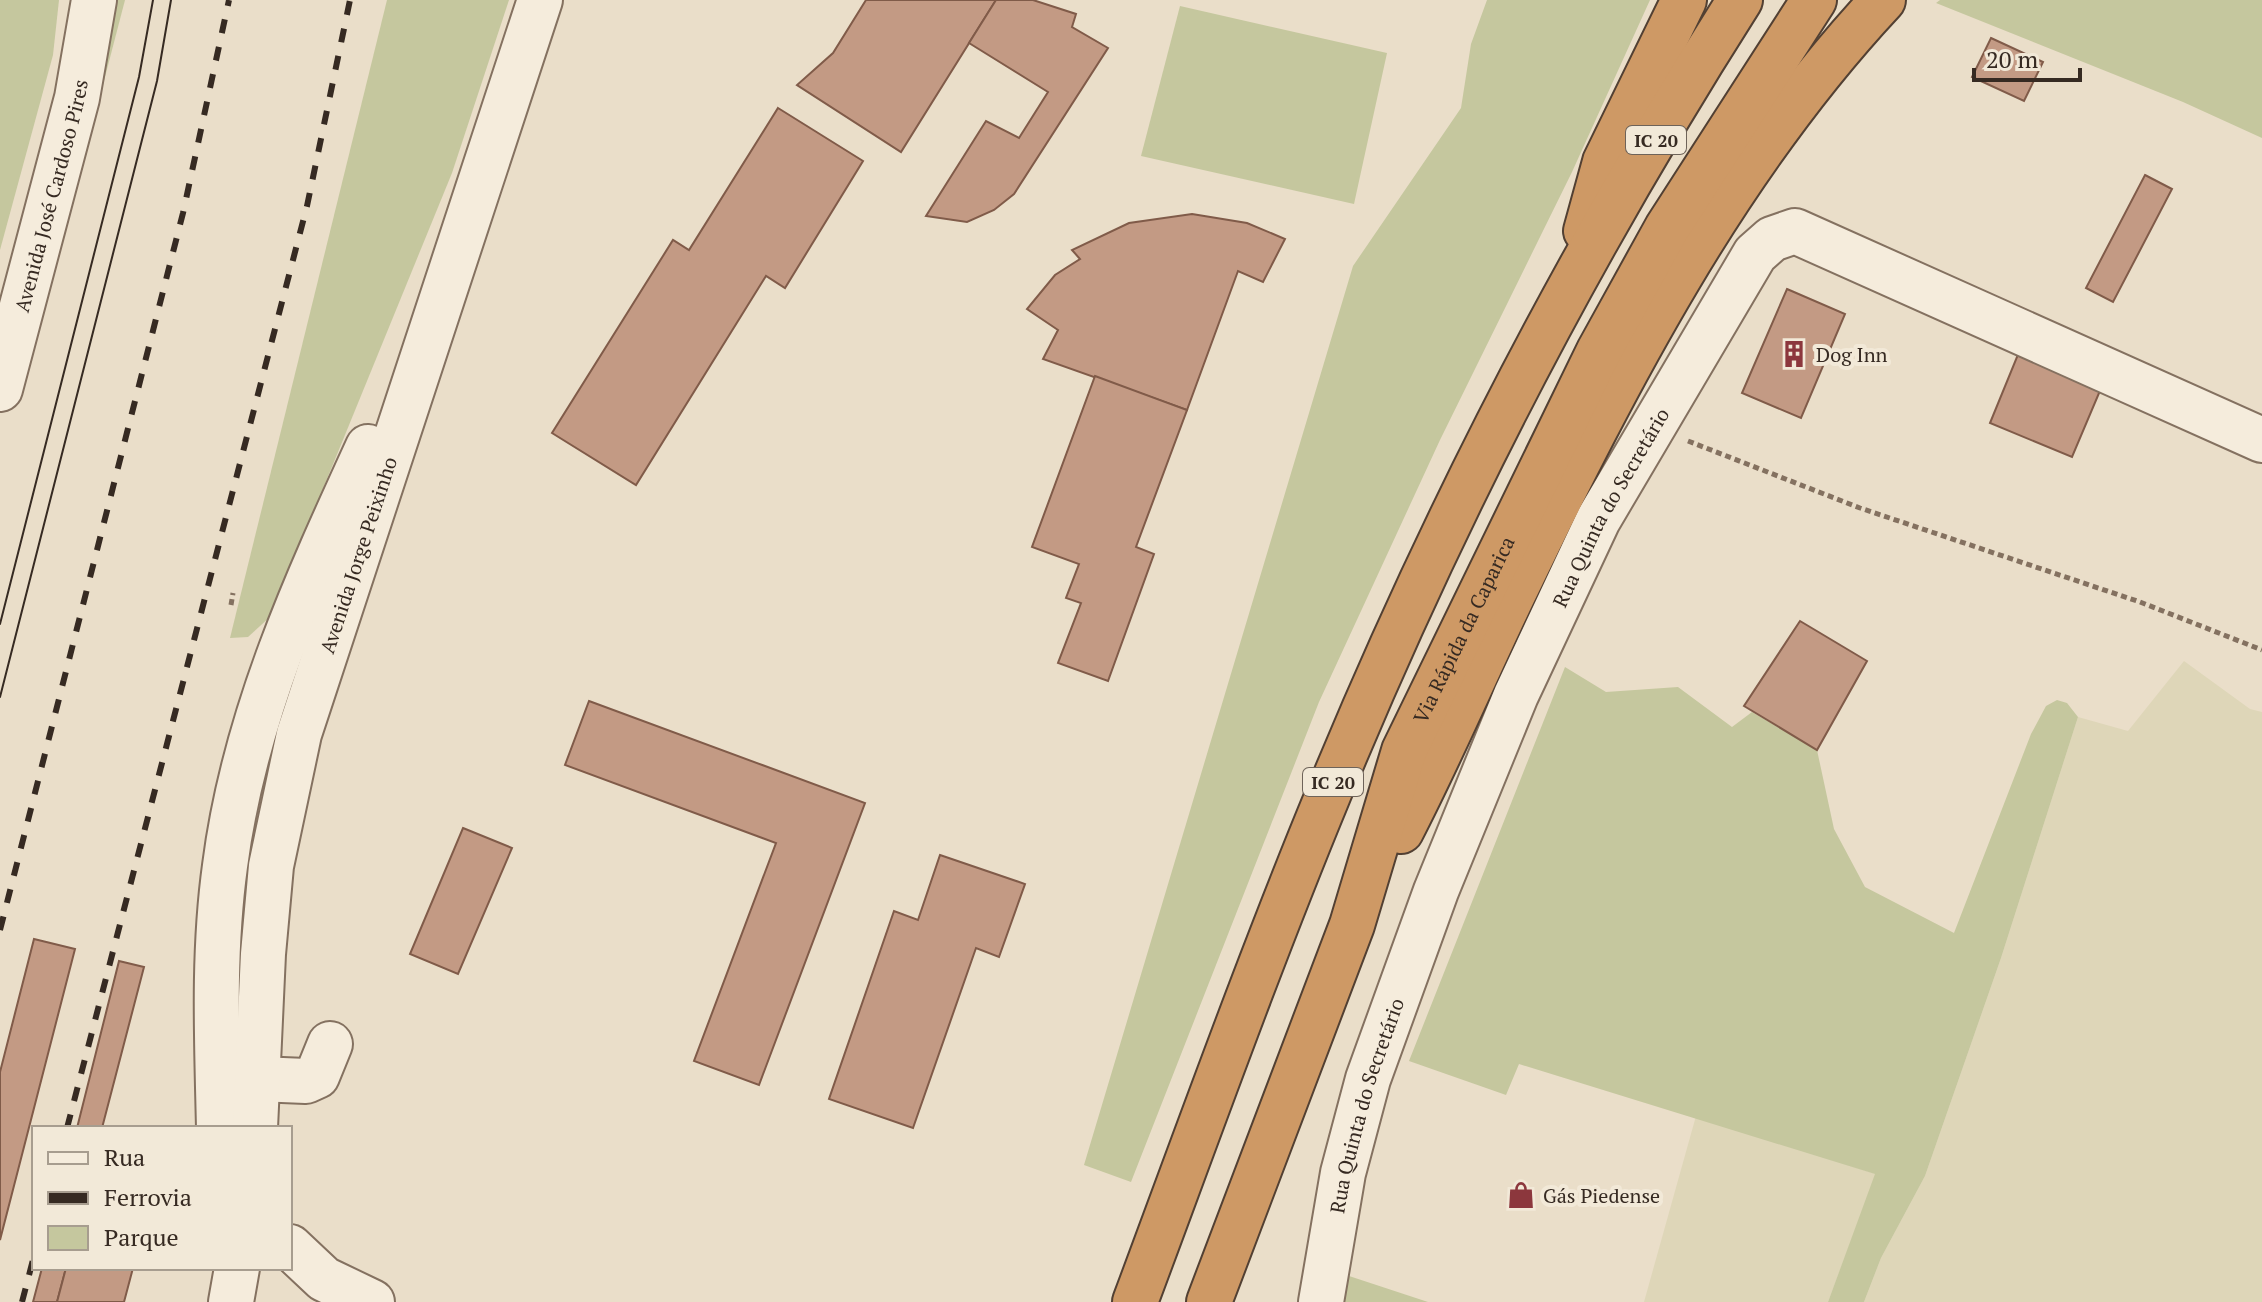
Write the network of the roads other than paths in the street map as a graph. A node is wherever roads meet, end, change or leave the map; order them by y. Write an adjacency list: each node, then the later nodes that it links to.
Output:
1 (94, 0): 9 (street, Avenida José Cardoso Pires)
2 (540, 0): 7 (street, Avenida Jorge Peixinho)
3 (1684, 0): 8 (highway)
4 (1740, 0): 8 (highway, IC 20)
5 (1814, 0): 11 (highway, Via Rápida da Caparica / IC 20)
6 (1883, 0): 11 (highway)
7 (459, 248): 13 (street, Avenida Jorge Peixinho); 13 (street)
8 (1574, 280): 19 (highway, IC 20)
9 (0, 389)
10 (2262, 440): 22 (street, Rua Quinta do Secretário)
11 (1352, 925): 14 (highway, Via Rápida da Caparica / IC 20)
12 (330, 1044): 13 (street)
13 (249, 1116)
14 (1264, 1152): 20 (highway, Via Rápida da Caparica / IC 20); 21 (street)
15 (292, 1249): 18 (street)
16 (237, 1270): 17 (street)
17 (231, 1302)
18 (372, 1302)
19 (1135, 1302)
20 (1209, 1302)
21 (1221, 1302)
22 (1321, 1302)

